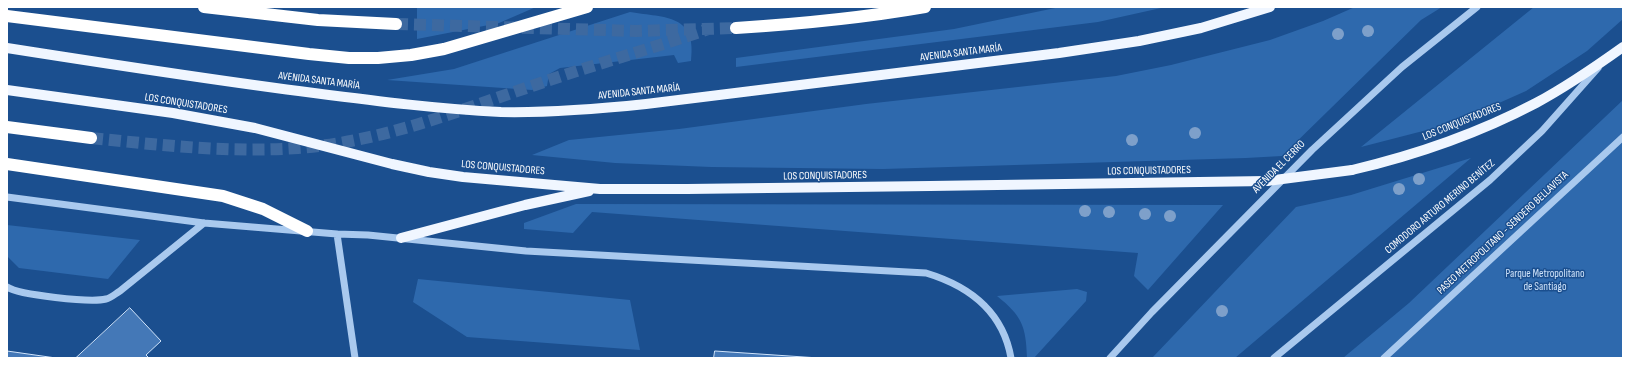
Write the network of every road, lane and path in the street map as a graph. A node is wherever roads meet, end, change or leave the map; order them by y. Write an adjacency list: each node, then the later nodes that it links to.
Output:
1 (204, 7): 7 (highway)
2 (587, 7): 6 (highway)
3 (925, 7): 8 (highway)
4 (1270, 7): 10 (main road, AVENIDA SANTA MARÍA)
5 (1477, 7): 26 (street, AVENIDA EL CERRO)
6 (7, 16)
7 (396, 24)
8 (736, 28)
9 (1623, 47): 11 (main road, LOS CONQUISTADORES)
10 (7, 48)
11 (1607, 58): 17 (main road, LOS CONQUISTADORES, bridge); 27 (street, COMODORO ARTURO MERINO BENÍTEZ)
12 (7, 90): 17 (main road, LOS CONQUISTADORES)
13 (7, 127): 15 (highway)
14 (1623, 137): 28 (street, PASEO METROPOLITANO - SENDERO BELLAVISTA)
15 (92, 138)
16 (7, 164): 20 (highway)
17 (600, 189): 22 (main road)
18 (7, 197): 19 (street)
19 (204, 223): 20 (street); 23 (street)
20 (307, 231): 21 (street)
21 (337, 234): 22 (street); 24 (street)
22 (400, 238): 25 (street)
23 (7, 287)
24 (354, 356)
25 (1011, 358)
26 (1110, 358)
27 (1274, 358)
28 (1384, 358)

